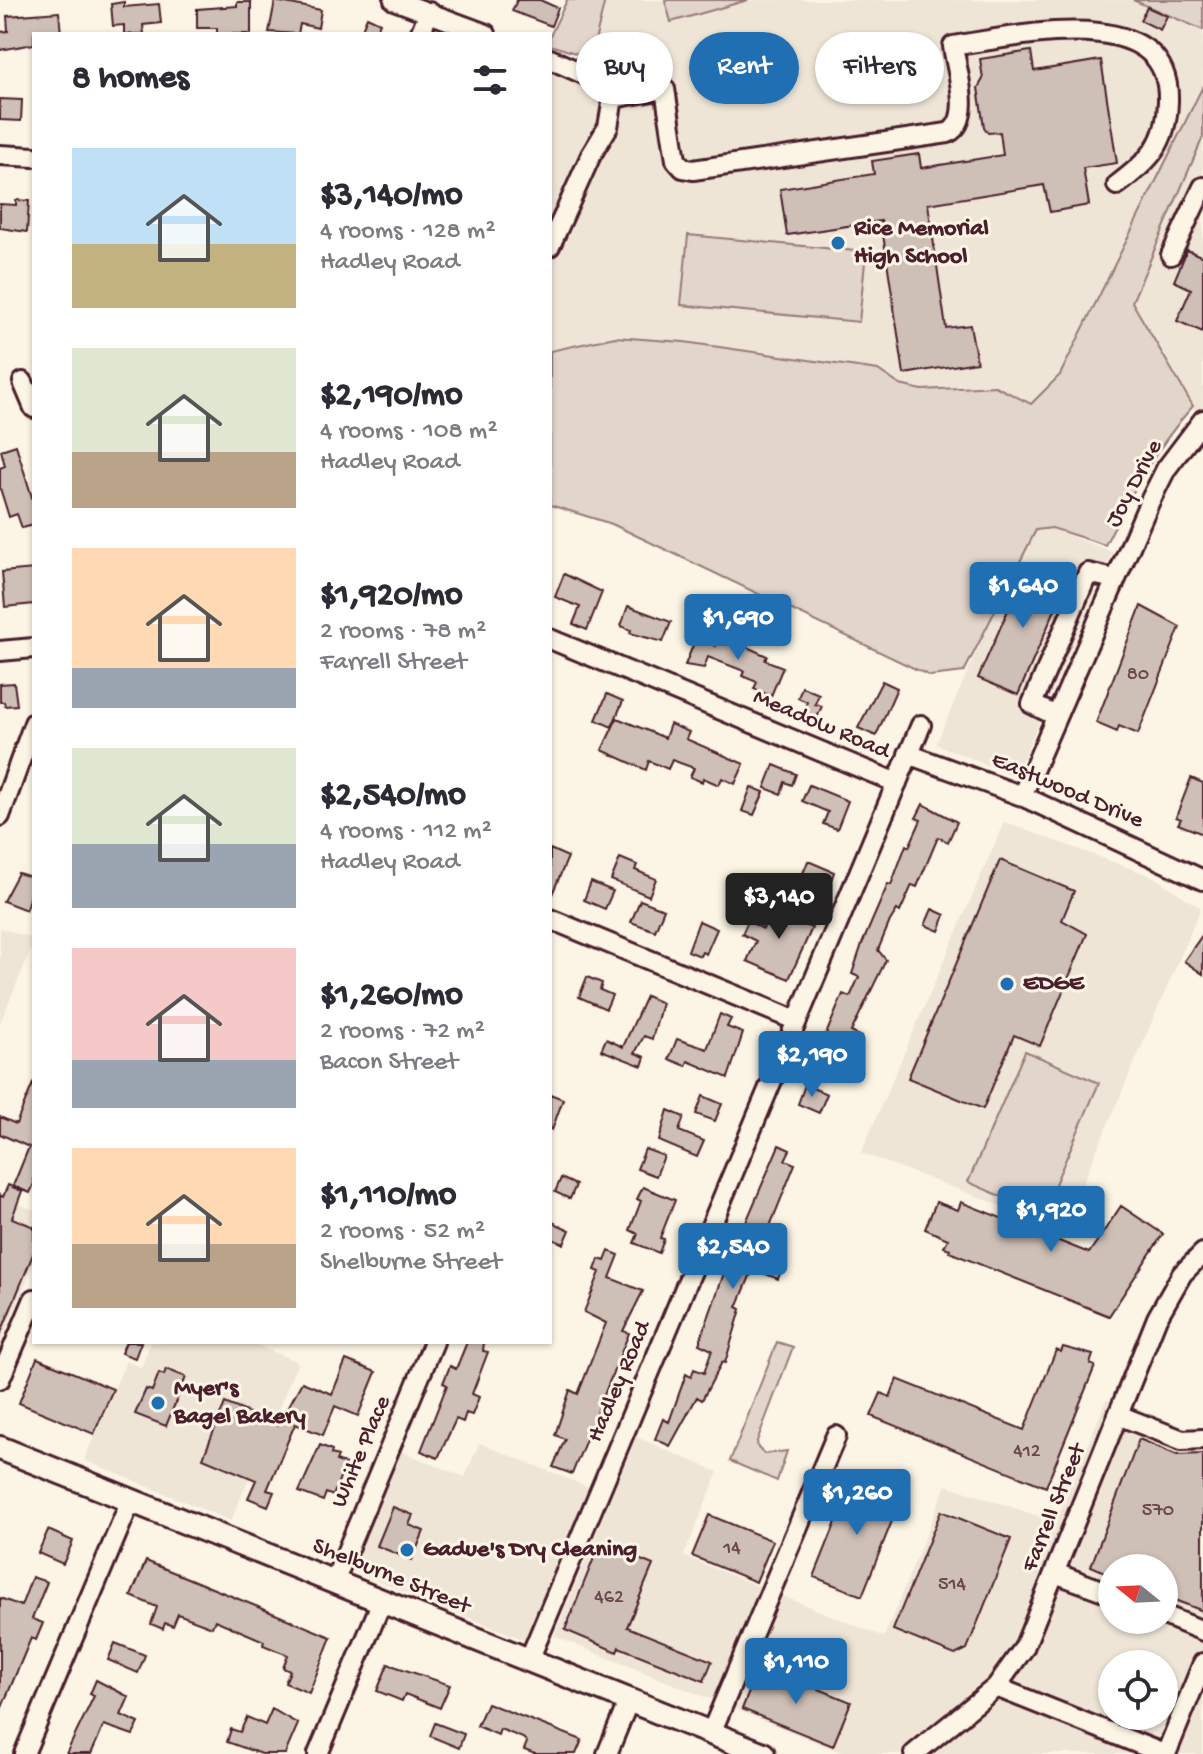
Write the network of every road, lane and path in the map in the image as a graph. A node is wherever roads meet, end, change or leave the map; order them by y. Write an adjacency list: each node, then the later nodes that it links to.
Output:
1 (394, 0): 2 (street)
2 (429, 12): 3 (street); 4 (street)
3 (421, 32)
4 (481, 32)
5 (552, 60): 6 (street)
6 (576, 71)
7 (612, 104): 13 (street)
8 (667, 104): 11 (street)
9 (0, 155): 10 (street)
10 (32, 157)
11 (1117, 185)
12 (1203, 187): 14 (street)
13 (552, 242)
14 (1171, 255)
15 (23, 382): 16 (street)
16 (32, 403)
17 (1203, 420): 18 (street, Joy Drive)
18 (1114, 579): 22 (street, Joy Drive); 22 (street)
19 (552, 640): 26 (street, Meadow Road)
20 (32, 648): 21 (street)
21 (0, 651)
22 (1056, 716): 27 (street, Joy Drive)
23 (921, 725): 25 (street, Hadley Road)
24 (32, 728): 28 (street)
25 (908, 754): 26 (street, Hadley Road); 27 (street, Eastwood Drive)
26 (897, 783): 31 (street, Hadley Road)
27 (1022, 796): 29 (street, Eastwood Drive)
28 (0, 816)
29 (1203, 880)
30 (552, 920): 31 (street)
31 (797, 1021): 47 (street, Hadley Road)
32 (1203, 1253): 36 (street, Farrell Street)
33 (32, 1304): 35 (street)
34 (433, 1344): 42 (street, White Place)
35 (0, 1379)
36 (1118, 1415): 38 (street); 41 (street, Farrell Street)
37 (836, 1436): 51 (street)
38 (1203, 1439)
39 (0, 1448): 40 (main road, Shelburne Street)
40 (131, 1500): 42 (main road, Shelburne Street); 52 (street)
41 (1055, 1573): 43 (street); 49 (street, Farrell Street)
42 (334, 1582): 44 (main road, Shelburne Street)
43 (1098, 1589)
44 (382, 1601): 47 (main road, Shelburne Street); 53 (street)
45 (1178, 1621): 46 (street)
46 (1203, 1631)
47 (529, 1660): 50 (main road, Shelburne Street)
48 (1203, 1663): 57 (street)
49 (996, 1687): 56 (street, Farrell Street); 57 (street)
50 (629, 1700): 51 (main road, Shelburne Street); 54 (street)
51 (711, 1733): 55 (main road, Shelburne Street)
52 (24, 1754)
53 (318, 1754)
54 (607, 1754)
55 (763, 1754)
56 (914, 1754)
57 (1165, 1754)

